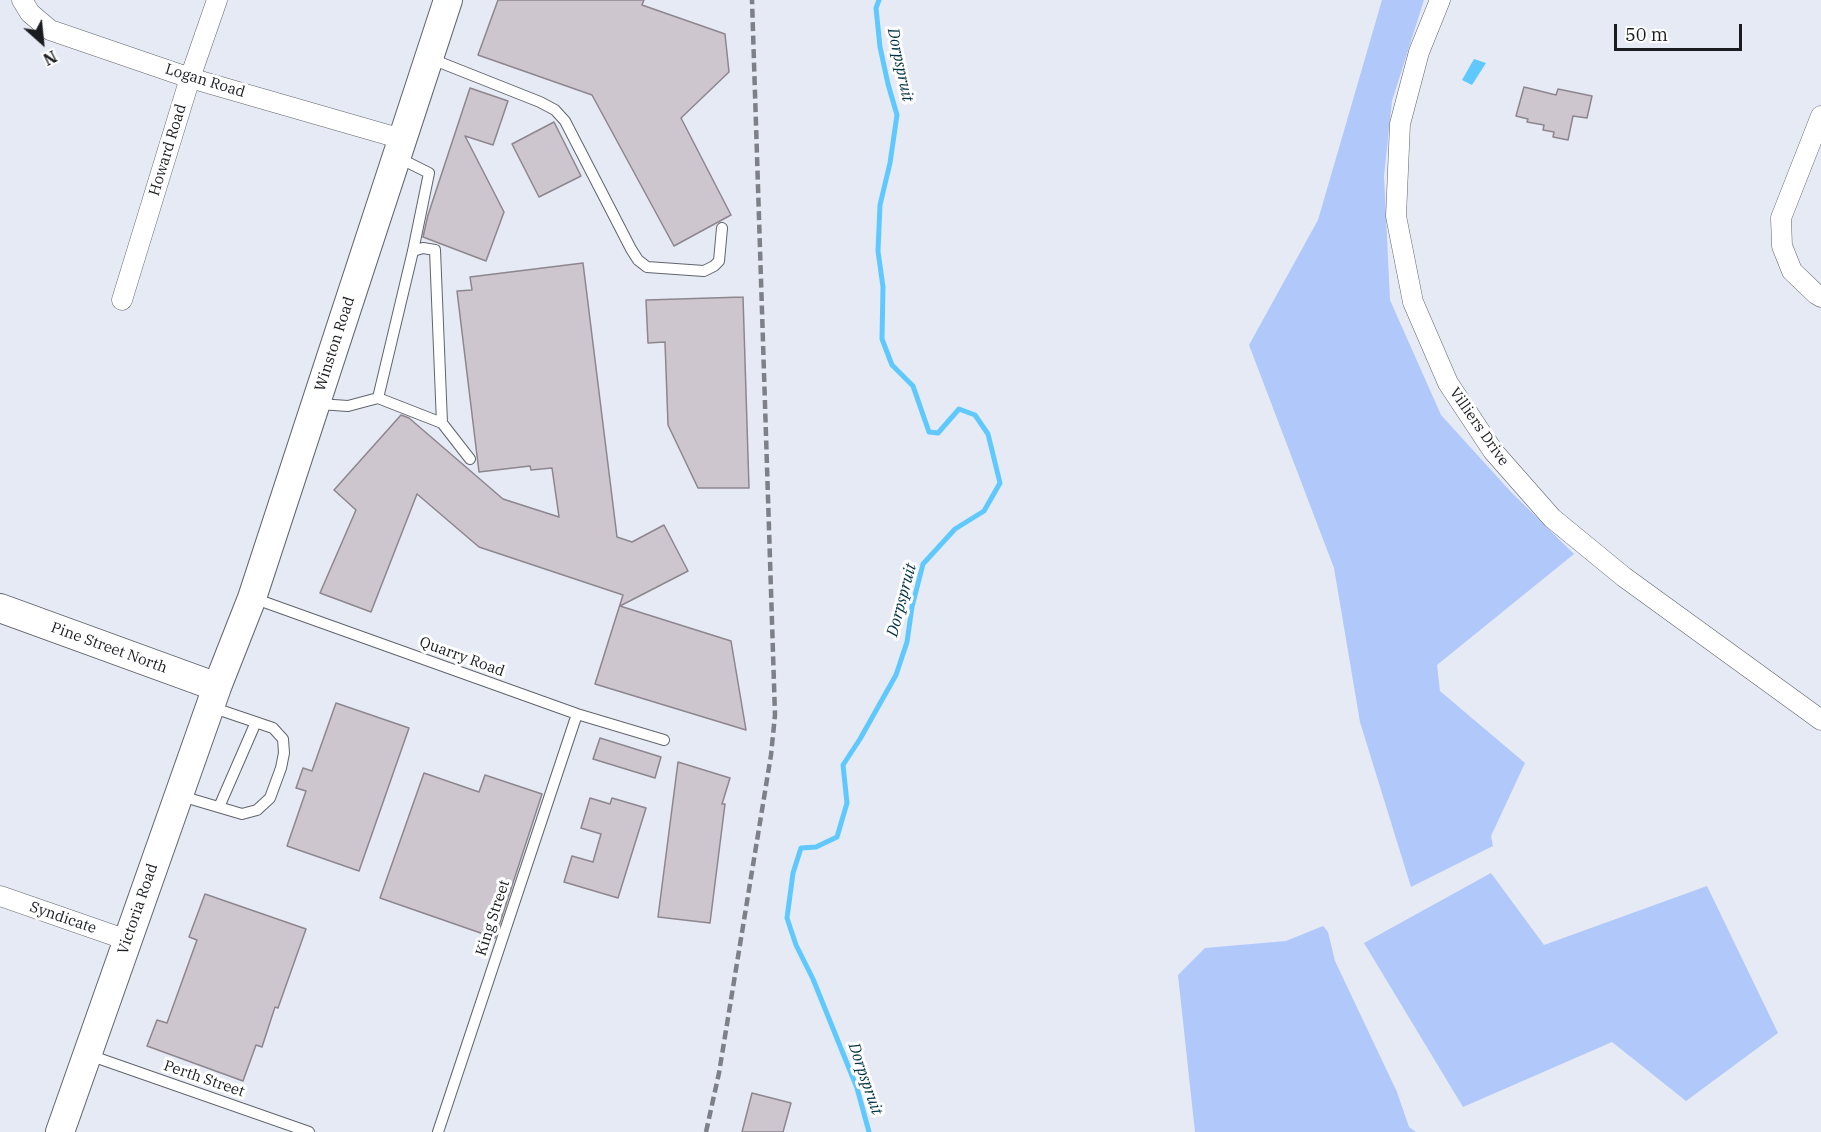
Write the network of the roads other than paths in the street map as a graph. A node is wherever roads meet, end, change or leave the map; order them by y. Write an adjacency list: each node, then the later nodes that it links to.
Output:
1 (22, 0): 6 (street, Logan Road)
2 (217, 0): 6 (street, Howard Road)
3 (448, 0): 5 (street, Winston Road)
4 (1440, 0): 21 (street, Villiers Drive)
5 (429, 58): 8 (street, Winston Road); 9 (lane)
6 (190, 78): 8 (street, Logan Road); 12 (street, Howard Road)
7 (1821, 116): 11 (street)
8 (399, 148): 10 (lane); 14 (street, Winston Road)
9 (722, 228)
10 (413, 251): 13 (lane); 15 (lane)
11 (1821, 297)
12 (122, 300)
13 (378, 398): 14 (lane); 15 (lane)
14 (315, 404): 17 (street, Winston Road)
15 (442, 423): 16 (lane)
16 (470, 459)
17 (252, 598): 19 (street, Winston Road); 20 (lane, Quarry Road)
18 (0, 608): 19 (street, Pine Street North)
19 (214, 697): 22 (lane); 24 (street, Victoria Road)
20 (577, 714): 23 (lane, Quarry Road); 31 (lane, King Street)
21 (1821, 720)
22 (256, 722): 25 (lane); 25 (lane)
23 (664, 740)
24 (179, 795): 25 (lane); 27 (street, Victoria Road)
25 (219, 807)
26 (0, 896): 27 (street, Syndicate)
27 (127, 940): 28 (street, Victoria Road)
28 (88, 1055): 29 (street, Victoria Road); 30 (lane, Perth Street)
29 (60, 1132)
30 (309, 1132)
31 (438, 1132)

